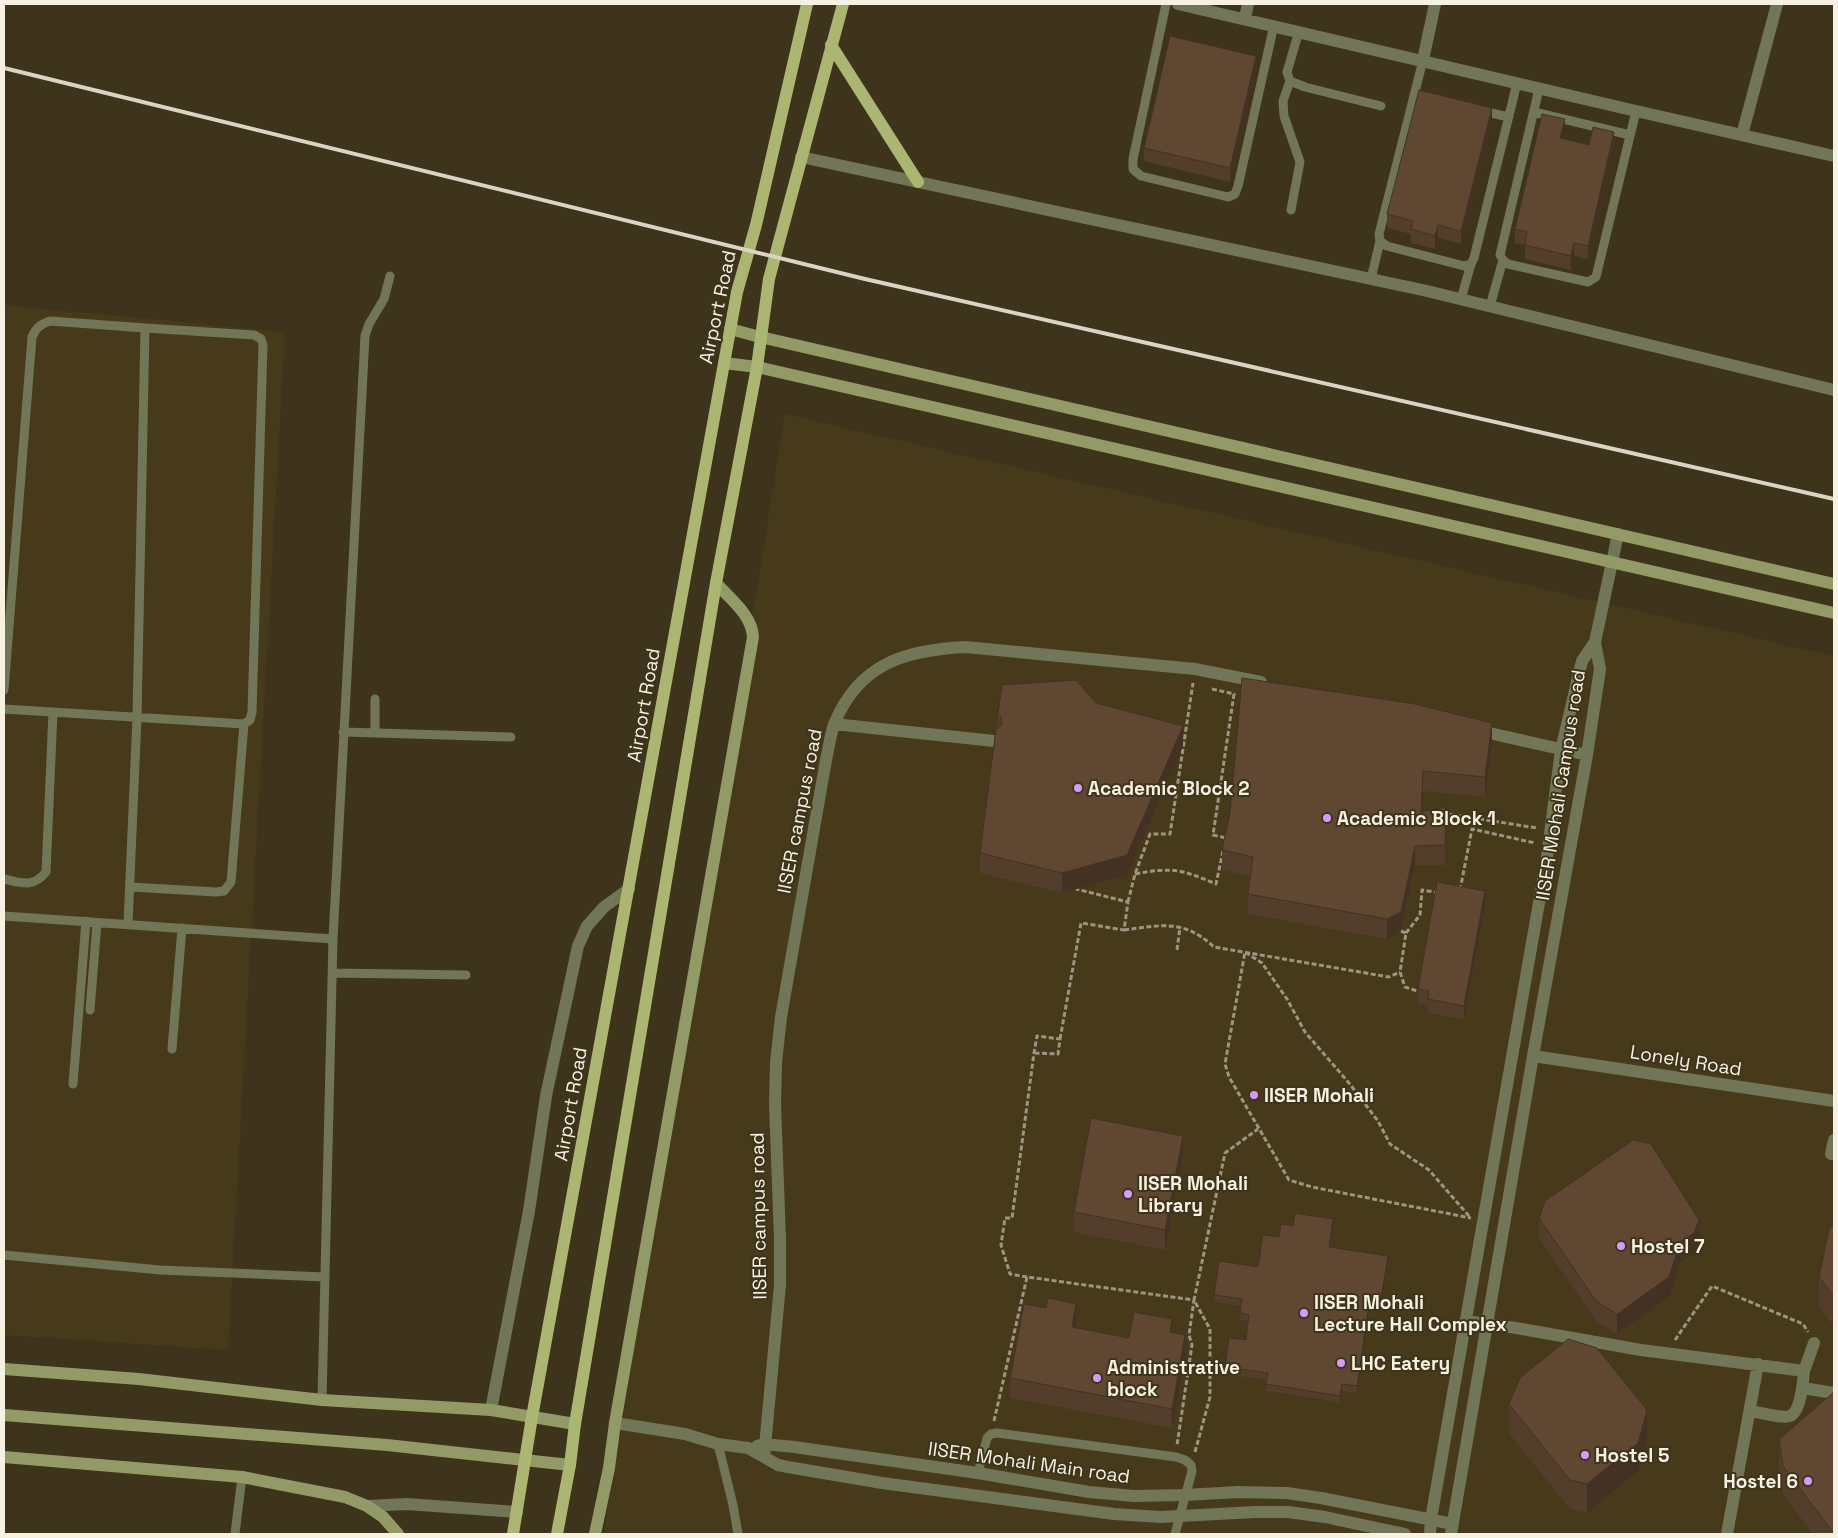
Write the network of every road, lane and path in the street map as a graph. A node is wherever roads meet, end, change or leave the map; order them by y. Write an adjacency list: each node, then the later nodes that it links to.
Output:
1 (807, 4): 39 (main road, Airport Road)
2 (843, 4): 13 (main road)
3 (1166, 4): 11 (lane)
4 (1178, 4): 8 (street)
5 (1248, 4): 8 (street)
6 (1435, 4): 15 (street)
7 (1777, 4): 25 (street)
8 (1245, 18): 9 (street)
9 (1274, 25): 10 (street); 16 (lane)
10 (1299, 31): 15 (street); 17 (lane)
11 (1159, 36): 12 (lane); 16 (lane)
12 (1169, 39)
13 (832, 45): 28 (main road); 29 (main road)
14 (1256, 59): 16 (lane)
15 (1423, 60): 18 (street); 31 (lane)
16 (1265, 61)
17 (1290, 81): 20 (lane); 30 (lane)
18 (1517, 83): 19 (street); 24 (lane)
19 (1539, 88): 22 (street); 23 (lane)
20 (1380, 106)
21 (1471, 108): 24 (lane)
22 (1636, 111): 25 (street); 26 (lane)
23 (1534, 112): 26 (lane); 32 (lane)
24 (1509, 117): 33 (lane)
25 (1742, 134): 27 (street)
26 (1630, 135): 32 (lane)
27 (1834, 156)
28 (801, 157): 29 (street); 40 (main road)
29 (918, 182): 35 (street)
30 (1291, 210)
31 (1380, 241): 33 (lane); 35 (lane)
32 (1503, 260): 37 (lane)
33 (1471, 264): 36 (lane)
34 (390, 276): 63 (lane)
35 (1371, 279): 36 (street)
36 (1461, 299): 37 (street)
37 (1490, 306): 43 (street)
38 (146, 328): 55 (lane); 59 (lane); 60 (lane)
39 (730, 329): 40 (street); 41 (main road, Airport Road)
40 (760, 337): 42 (main road); 44 (street)
41 (724, 363): 42 (street); 75 (main road, Airport Road)
42 (757, 367): 45 (street); 46 (main road)
43 (1834, 390)
44 (1618, 534): 45 (street); 47 (street)
45 (1612, 562): 48 (street); 49 (street)
46 (716, 583): 126 (street); 127 (main road)
47 (1834, 584)
48 (1834, 613)
49 (1595, 642): 67 (street, IISER Mohali Campus road); 68 (street, IISER Mohali Campus road)
50 (1195, 669): 51 (path); 52 (street, IISER campus road); 61 (street, IISER campus road)
51 (1193, 685): 53 (path); 72 (path)
52 (1275, 685)
53 (1201, 687)
54 (1209, 688): 72 (path)
55 (4, 690)
56 (375, 699): 64 (lane)
57 (4, 709): 58 (lane)
58 (53, 712): 59 (lane); 73 (lane)
59 (137, 718): 60 (lane); 74 (lane)
60 (244, 724): 74 (lane)
61 (834, 724): 66 (street); 130 (street, IISER campus road)
62 (1466, 728): 67 (street)
63 (343, 732): 64 (lane); 89 (lane)
64 (375, 732): 65 (lane)
65 (511, 737)
66 (994, 741)
67 (1561, 750): 68 (street); 112 (street, IISER Mohali Campus road)
68 (1587, 755): 100 (street, IISER Mohali Campus road)
69 (1441, 812): 70 (path)
70 (1535, 843): 71 (path); 78 (path)
71 (1534, 852)
72 (1135, 874): 79 (path)
73 (4, 879)
74 (131, 887): 83 (lane)
75 (629, 889): 122 (street); 125 (main road, Airport Road)
76 (1076, 889): 79 (path)
77 (1441, 893): 88 (path)
78 (1459, 896)
79 (1128, 902): 86 (path)
80 (4, 916): 81 (lane)
81 (86, 921): 82 (lane); 101 (lane)
82 (97, 923): 83 (lane); 96 (lane)
83 (128, 924): 85 (lane)
84 (1180, 926): 86 (path); 90 (path); 91 (path)
85 (182, 928): 89 (lane); 98 (lane)
86 (1124, 930): 97 (path)
87 (1401, 931): 88 (path)
88 (1406, 933): 92 (path)
89 (333, 939): 93 (lane)
90 (1177, 950)
91 (1245, 952): 92 (path); 103 (path); 107 (path)
92 (1400, 972): 95 (path)
93 (332, 973): 94 (lane); 109 (lane)
94 (466, 975)
95 (1417, 991)
96 (90, 1010)
97 (1060, 1039): 99 (path); 99 (path)
98 (172, 1049)
99 (1034, 1053): 110 (path)
100 (1533, 1056): 102 (street, Lonely Road); 113 (street, IISER Mohali Campus road)
101 (73, 1084)
102 (1834, 1101)
103 (1258, 1129): 107 (path); 111 (path)
104 (1834, 1140): 105 (street)
105 (1831, 1154)
106 (1473, 1208): 107 (path)
107 (1471, 1218)
108 (4, 1255): 109 (lane)
109 (325, 1277): 121 (lane)
110 (1027, 1277): 111 (path); 128 (path)
111 (1194, 1300): 133 (path); 137 (path)
112 (1466, 1321): 113 (street); 144 (street, IISER Mohali Campus road)
113 (1486, 1324): 115 (street); 145 (street, IISER Mohali Campus road)
114 (1814, 1343): 115 (path); 118 (street)
115 (1666, 1353): 116 (street)
116 (1758, 1364): 118 (street); 123 (street)
117 (4, 1369): 121 (street)
118 (1804, 1371): 119 (street)
119 (1803, 1388): 120 (street); 123 (street)
120 (1834, 1394)
121 (322, 1400): 122 (street)
122 (491, 1410): 125 (street)
123 (1750, 1410): 155 (street)
124 (4, 1415): 135 (street)
125 (532, 1417): 127 (street); 135 (main road, Airport Road)
126 (615, 1423): 129 (street); 150 (street)
127 (576, 1424): 136 (main road)
128 (991, 1434): 133 (lane); 138 (lane)
129 (718, 1444): 131 (street); 151 (lane)
130 (764, 1444): 131 (street, IISER Mohali Main road); 132 (street, IISER campus road); 138 (street, IISER Mohali Main road)
131 (748, 1448): 132 (street)
132 (764, 1457): 143 (street)
133 (1176, 1457): 137 (lane)
134 (4, 1458): 139 (street)
135 (525, 1460): 136 (street); 142 (main road, Airport Road)
136 (570, 1465): 149 (main road)
137 (1191, 1465): 140 (lane)
138 (978, 1473): 140 (street, IISER Mohali Main road)
139 (242, 1477): 141 (street); 146 (lane)
140 (1185, 1495): 143 (lane); 144 (street, IISER Mohali Main road)
141 (367, 1506): 142 (street); 147 (street)
142 (517, 1512): 148 (main road, Airport Road)
143 (1179, 1516): 152 (lane); 153 (street)
144 (1431, 1519): 145 (street, IISER Mohali Main road); 154 (street, IISER Mohali Campus road)
145 (1452, 1529)
146 (235, 1534)
147 (398, 1534)
148 (513, 1534)
149 (556, 1534)
150 (595, 1534)
151 (738, 1534)
152 (1175, 1534)
153 (1405, 1534)
154 (1430, 1534)
155 (1727, 1534)

